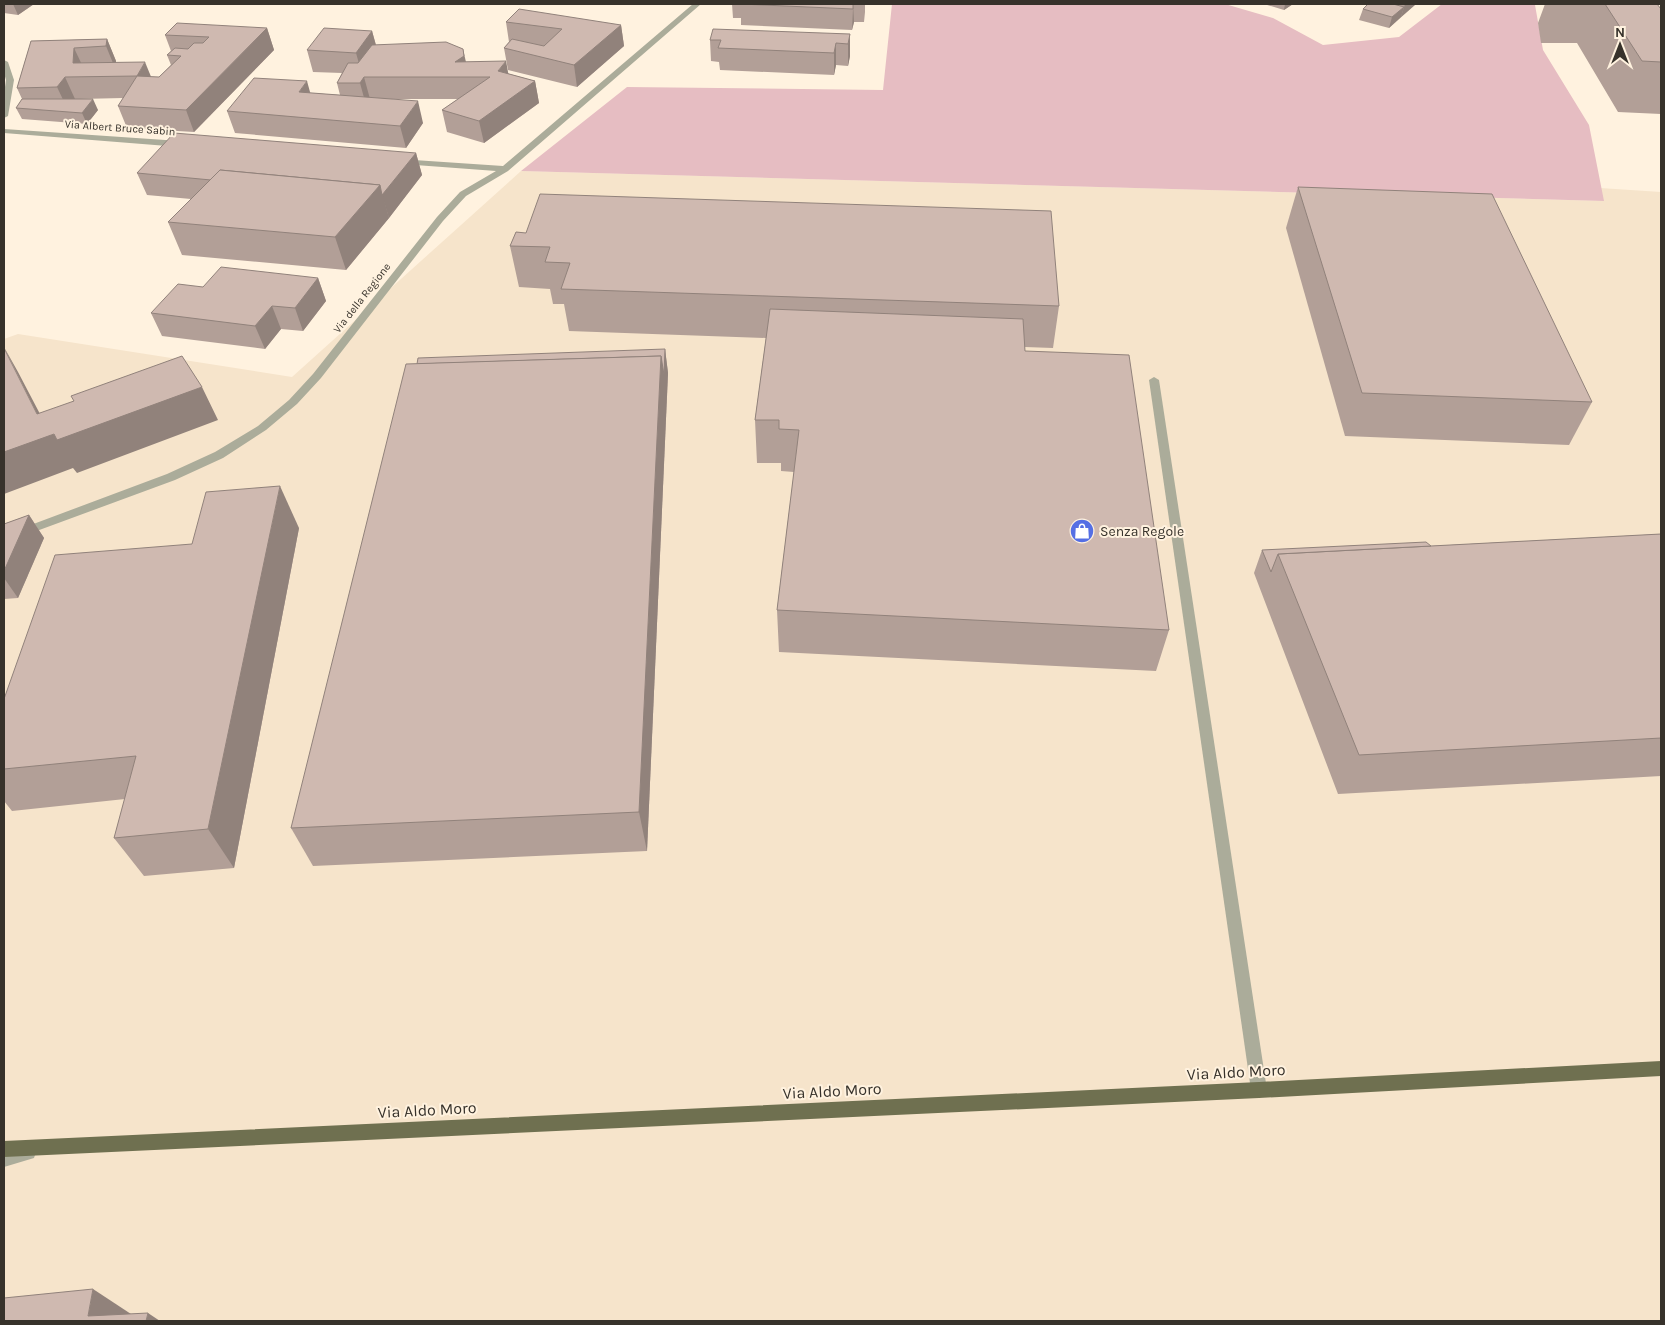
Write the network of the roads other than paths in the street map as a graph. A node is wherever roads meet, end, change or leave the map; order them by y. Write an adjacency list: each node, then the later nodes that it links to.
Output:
1 (697, 4): 7 (street, Via della Regione)
2 (4, 62): 3 (street)
3 (4, 116)
4 (4, 131): 5 (street, Via Albert Bruce Sabin)
5 (188, 145)
6 (396, 160): 7 (street)
7 (505, 168): 9 (street, Via della Regione)
8 (1154, 380): 11 (street)
9 (4, 539)
10 (1661, 1068): 11 (main road, Via Aldo Moro)
11 (1259, 1090): 12 (main road, Via Aldo Moro)
12 (45, 1147): 13 (main road, Via Aldo Moro); 14 (street)
13 (4, 1149)
14 (4, 1159)

